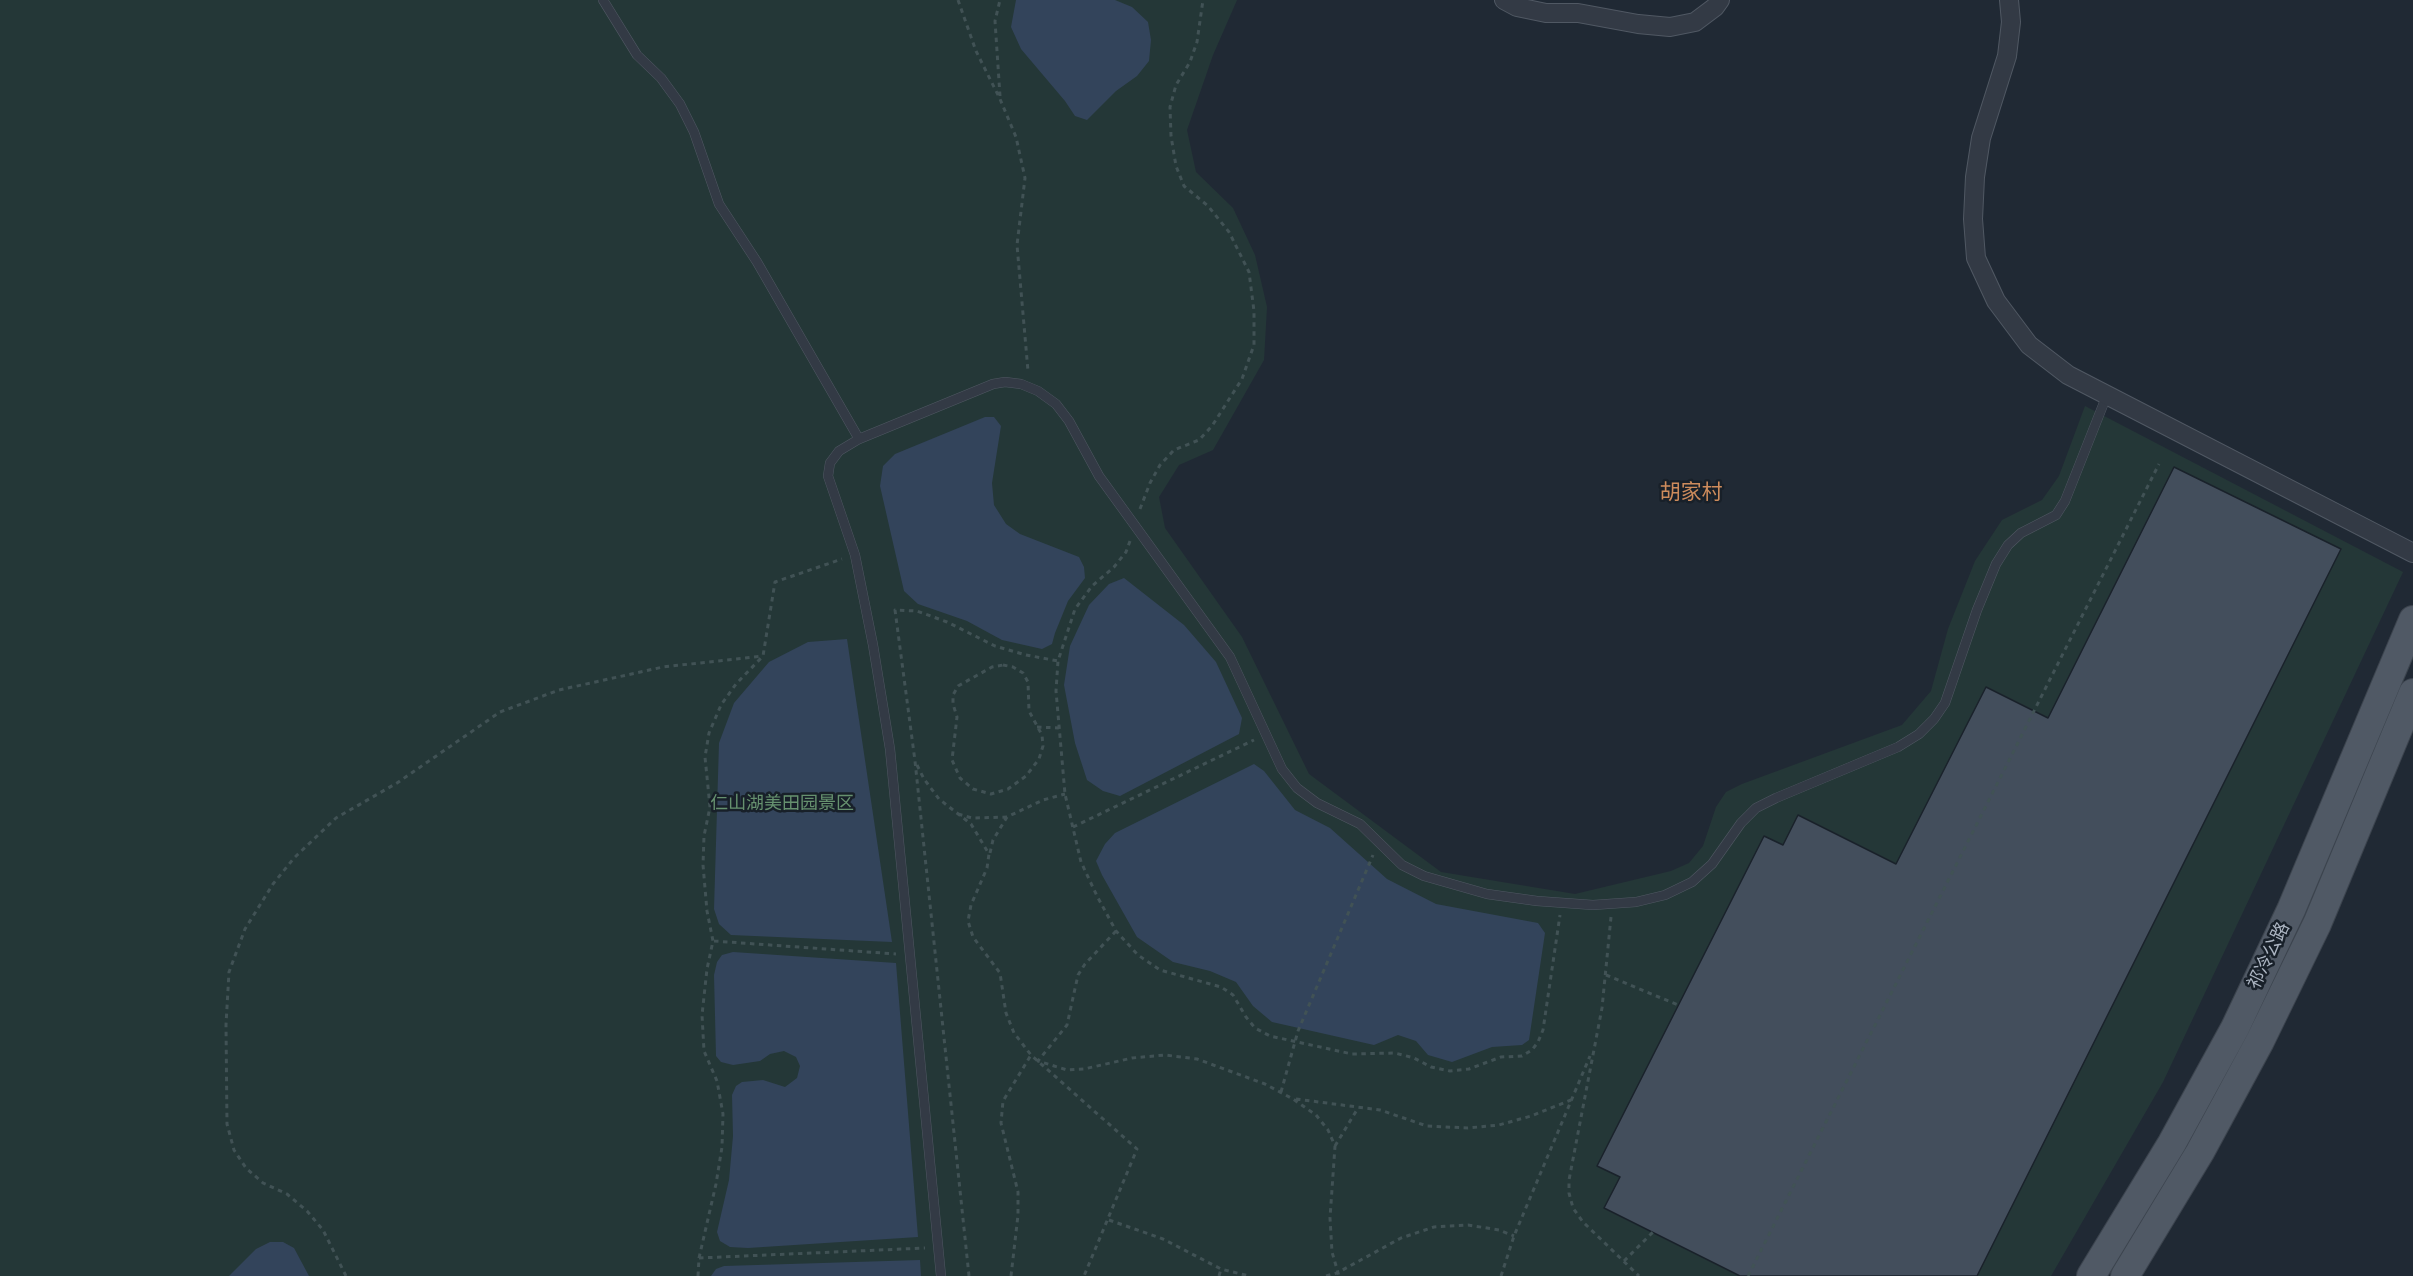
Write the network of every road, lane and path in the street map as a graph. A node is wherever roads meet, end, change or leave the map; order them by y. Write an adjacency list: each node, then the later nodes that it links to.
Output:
1 (603, 0): 10 (lane)
2 (958, 0): 7 (path)
3 (1000, 0): 7 (path)
4 (1504, 0): 5 (street)
5 (1720, 0)
6 (2009, 0): 9 (street)
7 (1000, 99): 8 (path)
8 (1029, 388): 10 (lane); 20 (lane)
9 (2106, 395): 12 (street); 28 (lane)
10 (859, 439): 13 (lane)
11 (2159, 464): 61 (path)
12 (2413, 554)
13 (855, 555): 15 (path); 31 (lane)
14 (2413, 620): 62 (main road, 祁冷公路)
15 (763, 656): 30 (path); 50 (path)
16 (1058, 661): 21 (path)
17 (2413, 693): 63 (main road, 祁冷公路)
18 (1036, 727): 18 (path); 19 (path)
19 (1059, 728)
20 (1266, 734): 25 (path); 28 (lane)
21 (915, 761): 23 (path); 53 (path)
22 (1065, 794): 24 (path)
23 (955, 813): 24 (path); 26 (path)
24 (1007, 817): 26 (path)
25 (1073, 828)
26 (989, 854): 35 (path)
27 (1368, 864): 37 (path)
28 (1612, 903): 32 (path)
29 (1116, 931): 36 (path)
30 (713, 941): 31 (path); 46 (path)
31 (910, 955): 45 (lane)
32 (1606, 975): 33 (path); 34 (path)
33 (1678, 1005)
34 (1592, 1052): 39 (path); 47 (path)
35 (1031, 1055): 36 (path); 54 (path)
36 (1038, 1061): 37 (path); 42 (path)
37 (1280, 1092): 38 (path)
38 (1293, 1099): 40 (path); 41 (path)
39 (1571, 1100): 40 (path); 44 (path)
40 (1358, 1108): 41 (path)
41 (1335, 1146): 49 (path)
42 (1108, 1220): 48 (path); 55 (path)
43 (1653, 1232): 47 (path)
44 (1514, 1236): 49 (path); 59 (path)
45 (938, 1247): 46 (path); 52 (lane)
46 (699, 1258): 51 (path)
47 (1624, 1261): 60 (path)
48 (1221, 1269): 56 (path); 57 (path)
49 (1338, 1275): 58 (path)
50 (346, 1276)
51 (698, 1276)
52 (941, 1276)
53 (969, 1276)
54 (1011, 1276)
55 (1084, 1276)
56 (1219, 1276)
57 (1249, 1276)
58 (1326, 1276)
59 (1501, 1276)
60 (1639, 1276)
61 (1748, 1276)
62 (2091, 1276)
63 (2125, 1276)

